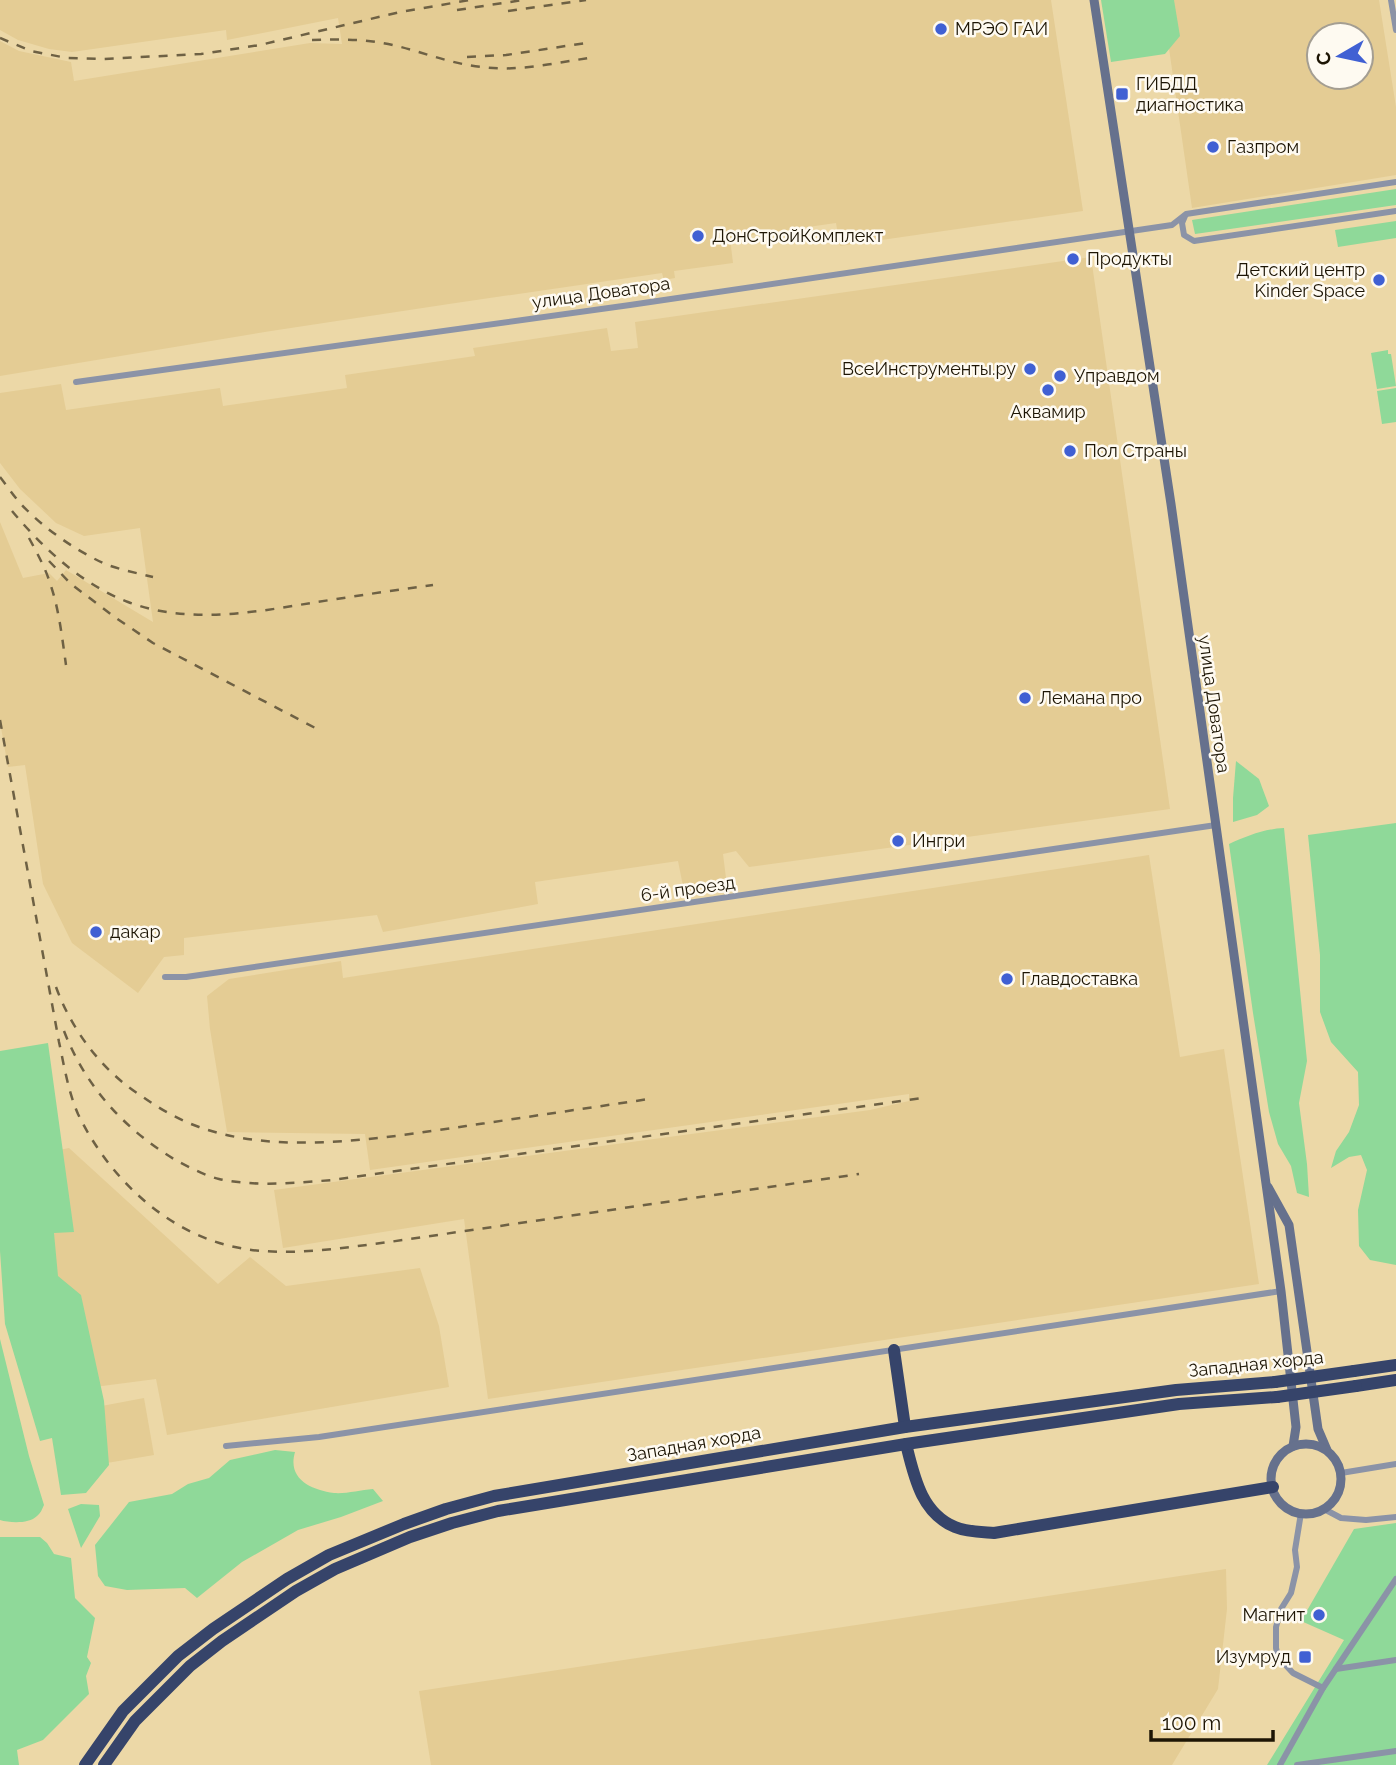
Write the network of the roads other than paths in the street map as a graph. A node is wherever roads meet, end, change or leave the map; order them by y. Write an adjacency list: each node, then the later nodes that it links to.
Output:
1 (1094, 0): 8 (street, улица Доватора)
2 (1391, 0): 3 (street)
3 (1396, 30)
4 (1396, 182): 6 (street)
5 (1396, 211): 9 (street)
6 (1186, 214): 7 (street); 9 (street)
7 (1172, 225): 8 (street); 9 (street)
8 (1129, 230): 10 (street, улица Доватора); 11 (street, улица Доватора)
9 (1184, 235)
10 (76, 382)
11 (1216, 825): 12 (street, 6-й проезд); 13 (street, улица Доватора)
12 (165, 977)
13 (1265, 1183): 14 (street, улица Доватора); 22 (street, улица Доватора)
14 (1280, 1291): 15 (street); 21 (street, улица Доватора)
15 (894, 1350): 18 (highway); 20 (street)
16 (1396, 1365): 18 (highway, Западная хорда, bridge)
17 (1396, 1380): 19 (highway, Западная хорда, bridge)
18 (905, 1427): 34 (highway, Западная хорда)
19 (906, 1444): 25 (highway); 35 (highway, Западная хорда)
20 (226, 1446)
21 (1293, 1446): 22 (street); 25 (street)
22 (1326, 1450): 24 (street)
23 (1396, 1464): 24 (street)
24 (1341, 1473): 26 (street)
25 (1273, 1487): 27 (street)
26 (1324, 1509): 27 (street); 28 (street)
27 (1301, 1513): 32 (street)
28 (1396, 1517)
29 (1396, 1579): 31 (street)
30 (1396, 1660): 31 (street)
31 (1335, 1669): 32 (street)
32 (1322, 1688): 36 (street)
33 (1396, 1751): 37 (street)
34 (85, 1765)
35 (104, 1765)
36 (1280, 1765)
37 (1297, 1765)

